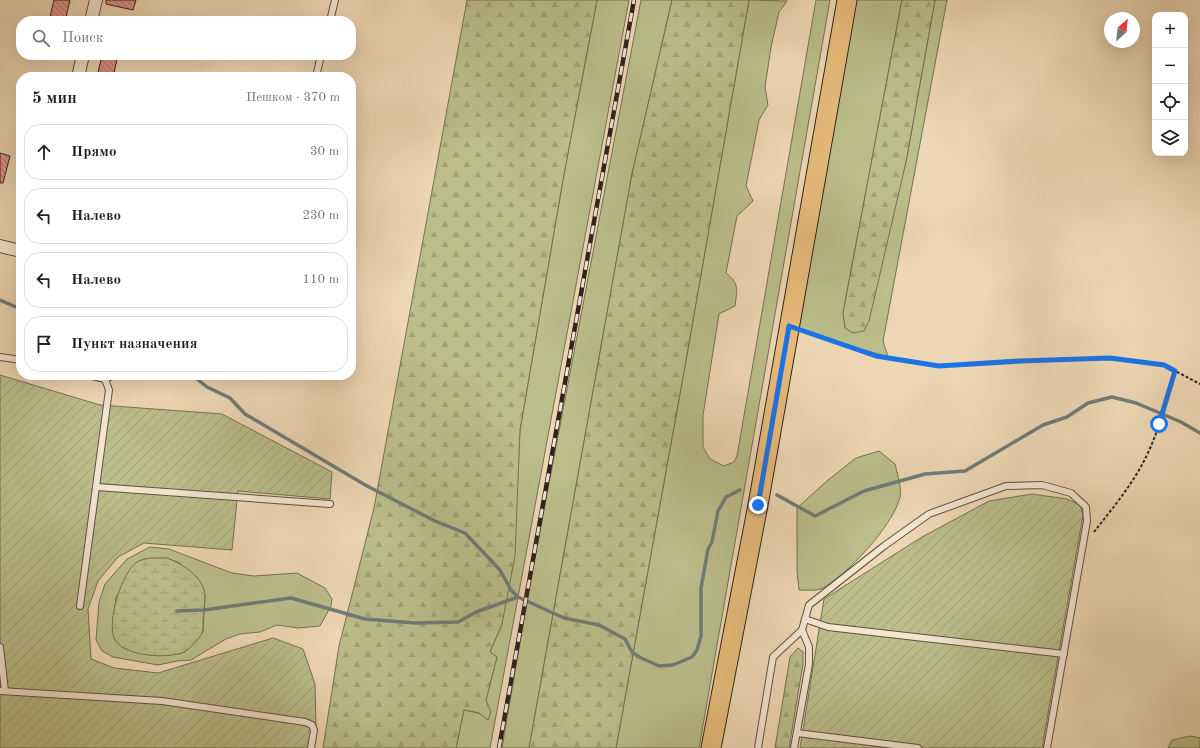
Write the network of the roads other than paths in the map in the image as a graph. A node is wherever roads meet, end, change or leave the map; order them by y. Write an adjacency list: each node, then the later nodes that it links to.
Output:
1 (96, 0): 4 (street)
2 (335, 0): 5 (lane)
3 (847, 0): 25 (main road)
4 (92, 16)
5 (331, 16)
6 (82, 60): 8 (street)
7 (320, 60): 9 (lane)
8 (79, 72)
9 (317, 72)
10 (0, 246): 11 (street)
11 (16, 250)
12 (0, 357): 13 (lane)
13 (16, 359)
14 (105, 380): 15 (lane)
15 (96, 487): 16 (lane); 17 (lane)
16 (330, 504)
17 (80, 606)
18 (805, 619): 19 (lane); 21 (lane); 21 (lane)
19 (802, 630): 23 (lane); 26 (lane)
20 (0, 647): 22 (lane)
21 (1064, 654): 29 (lane)
22 (2, 691): 24 (lane)
23 (797, 733): 27 (lane); 28 (lane)
24 (311, 748)
25 (711, 748)
26 (758, 748)
27 (794, 748)
28 (918, 748)
29 (1047, 748)

